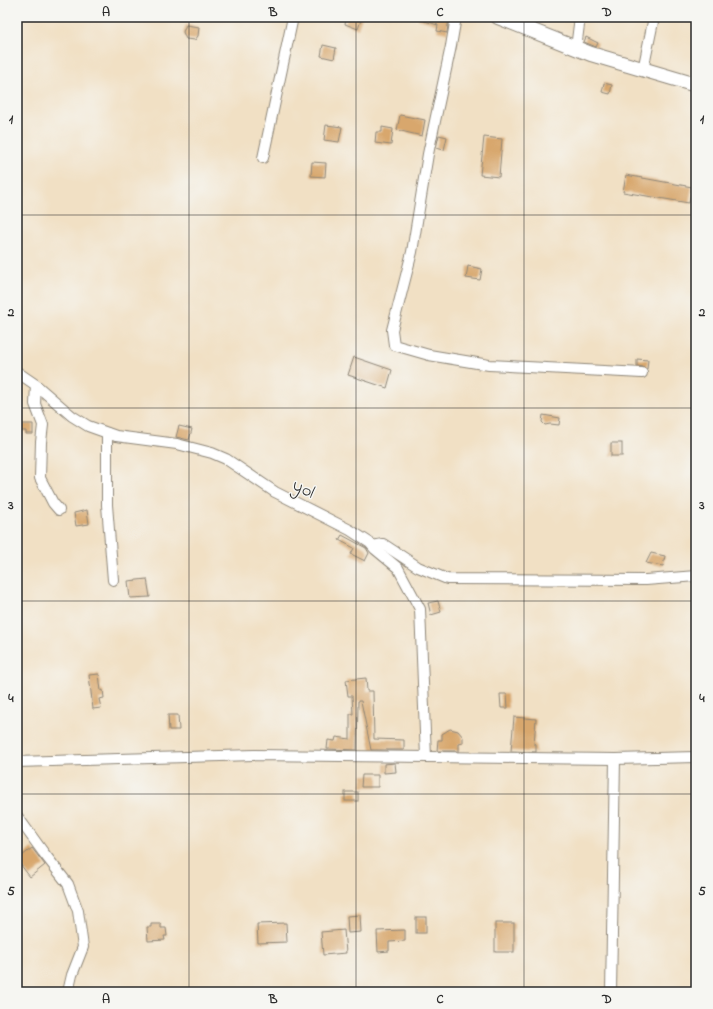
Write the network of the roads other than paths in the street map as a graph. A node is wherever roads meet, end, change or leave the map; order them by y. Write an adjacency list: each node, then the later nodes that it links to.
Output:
1 (293, 17): 9 (street)
2 (456, 17): 11 (street)
3 (498, 17): 6 (main road)
4 (580, 17): 6 (street)
5 (654, 17): 7 (street)
6 (576, 48): 7 (main road)
7 (643, 70): 8 (main road)
8 (696, 85)
9 (263, 158)
10 (17, 372): 12 (street, yol)
11 (642, 373)
12 (36, 386): 13 (street, yol); 14 (street)
13 (106, 433): 15 (street, yol); 17 (street)
14 (59, 510)
15 (373, 546): 16 (street); 18 (street, yol)
16 (696, 576)
17 (113, 580)
18 (426, 757): 20 (street); 21 (street)
19 (696, 757): 20 (street)
20 (615, 759): 24 (street)
21 (17, 762)
22 (17, 816): 23 (street)
23 (68, 992)
24 (611, 992)

